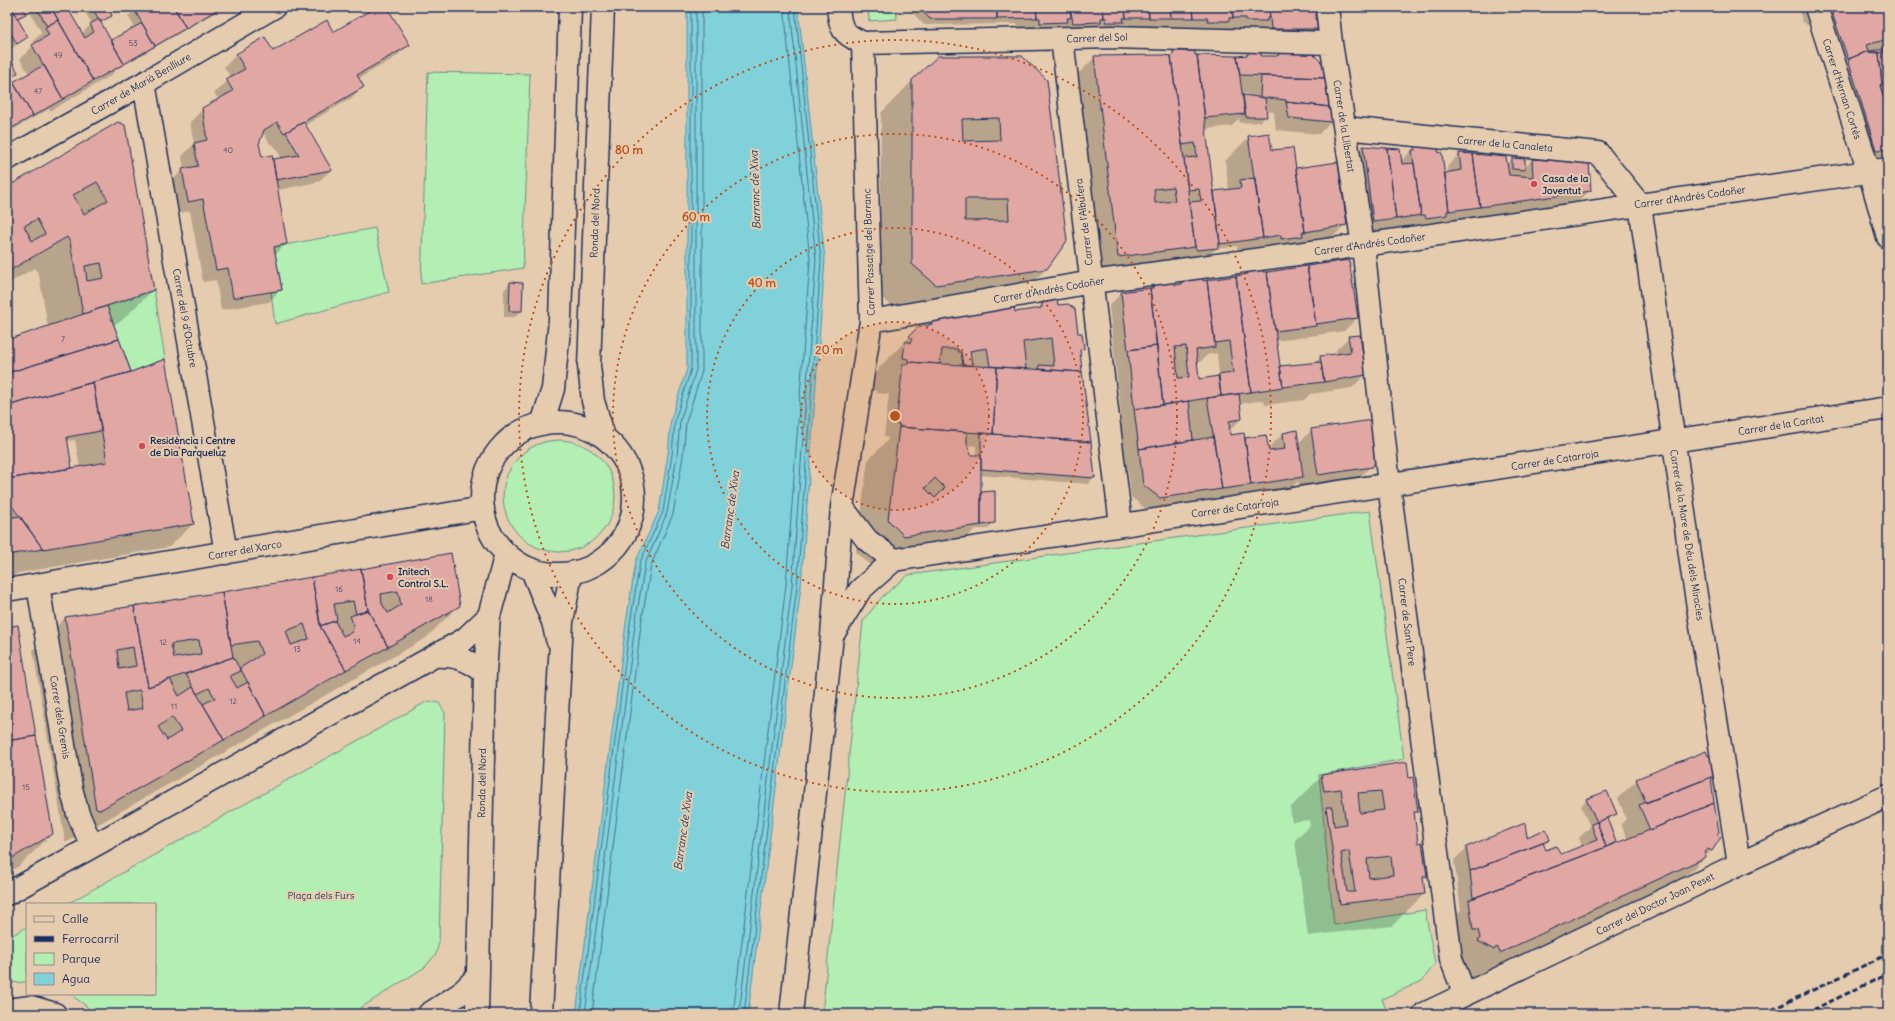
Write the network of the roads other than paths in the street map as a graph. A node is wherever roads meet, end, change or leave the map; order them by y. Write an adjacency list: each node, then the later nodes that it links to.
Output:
1 (274, 7): 10 (street, Carrer de Marià Benlliure)
2 (570, 7): 20 (street)
3 (603, 7): 21 (street, Ronda del Nord)
4 (838, 7): 9 (street)
5 (1327, 7): 8 (street, Carrer de la Llibertat)
6 (1816, 7): 13 (street, Carrer d'Hernan Cortés)
7 (1062, 39): 8 (street, Carrer del Sol); 9 (street, Carrer del Sol); 17 (street, Carrer de l'Albufera)
8 (1331, 42): 11 (street, Carrer de la Llibertat)
9 (863, 43): 18 (street, Carrer Passatge del Barranc)
10 (144, 82): 12 (street, Carrer de Marià Benlliure); 27 (street, Carrer del 9 d'Octubre)
11 (1345, 128): 14 (street, Carrer de la Canaleta); 16 (street, Carrer de la Llibertat)
12 (7, 159)
13 (1878, 170): 14 (street, Carrer d'Andrés Codoñer); 15 (street, Carrer d'Hernan Cortés)
14 (1640, 205): 16 (street, Carrer d'Andrés Codoñer); 22 (street, Carrer de la Mare de Déu dels Miracles)
15 (1888, 237)
16 (1363, 245): 17 (street, Carrer d'Andrés Codoñer); 23 (street, Carrer de Sant Pere)
17 (1092, 282): 18 (street, Carrer d'Andrés Codoñer); 26 (street, Carrer de l'Albufera)
18 (871, 321): 24 (street, Carrer Passatge del Barranc)
19 (1888, 408): 22 (street, Carrer de la Caritat)
20 (542, 424): 21 (street); 25 (street)
21 (604, 437): 31 (street)
22 (1673, 441): 23 (street, Carrer de Catarroja); 41 (street, Carrer de la Mare de Déu dels Miracles)
23 (1389, 485): 26 (street, Carrer de Catarroja); 44 (street, Carrer de Sant Pere)
24 (842, 507): 29 (street); 35 (street, Carrer Passatge del Barranc)
25 (483, 508): 27 (street, Carrer del Xarco); 28 (street)
26 (1121, 525): 29 (street, Carrer de Catarroja)
27 (226, 553): 32 (street, Carrer del Xarco)
28 (506, 554): 30 (street); 34 (street, Ronda del Nord)
29 (894, 560): 35 (street)
30 (532, 570): 31 (street); 36 (street)
31 (571, 574): 36 (street)
32 (38, 585): 33 (street, Carrer del Xarco); 40 (street, Carrer dels Gremis)
33 (7, 590)
34 (489, 616): 37 (street); 38 (street, Ronda del Nord)
35 (832, 636): 46 (street, Carrer Passatge del Barranc)
36 (560, 652): 50 (street)
37 (434, 656): 38 (street); 40 (street)
38 (485, 673): 43 (street, Ronda del Nord)
39 (1888, 796): 41 (street, Carrer del Doctor Joan Peset)
40 (92, 846): 42 (street)
41 (1739, 864): 44 (street, Carrer del Doctor Joan Peset)
42 (7, 894)
43 (478, 976): 48 (street); 49 (street, Ronda del Nord)
44 (1465, 995): 51 (street, Carrer del Doctor Joan Peset)
45 (7, 1010): 47 (street)
46 (791, 1012)
47 (54, 1014)
48 (428, 1014)
49 (478, 1014)
50 (541, 1014)
51 (1424, 1014)

